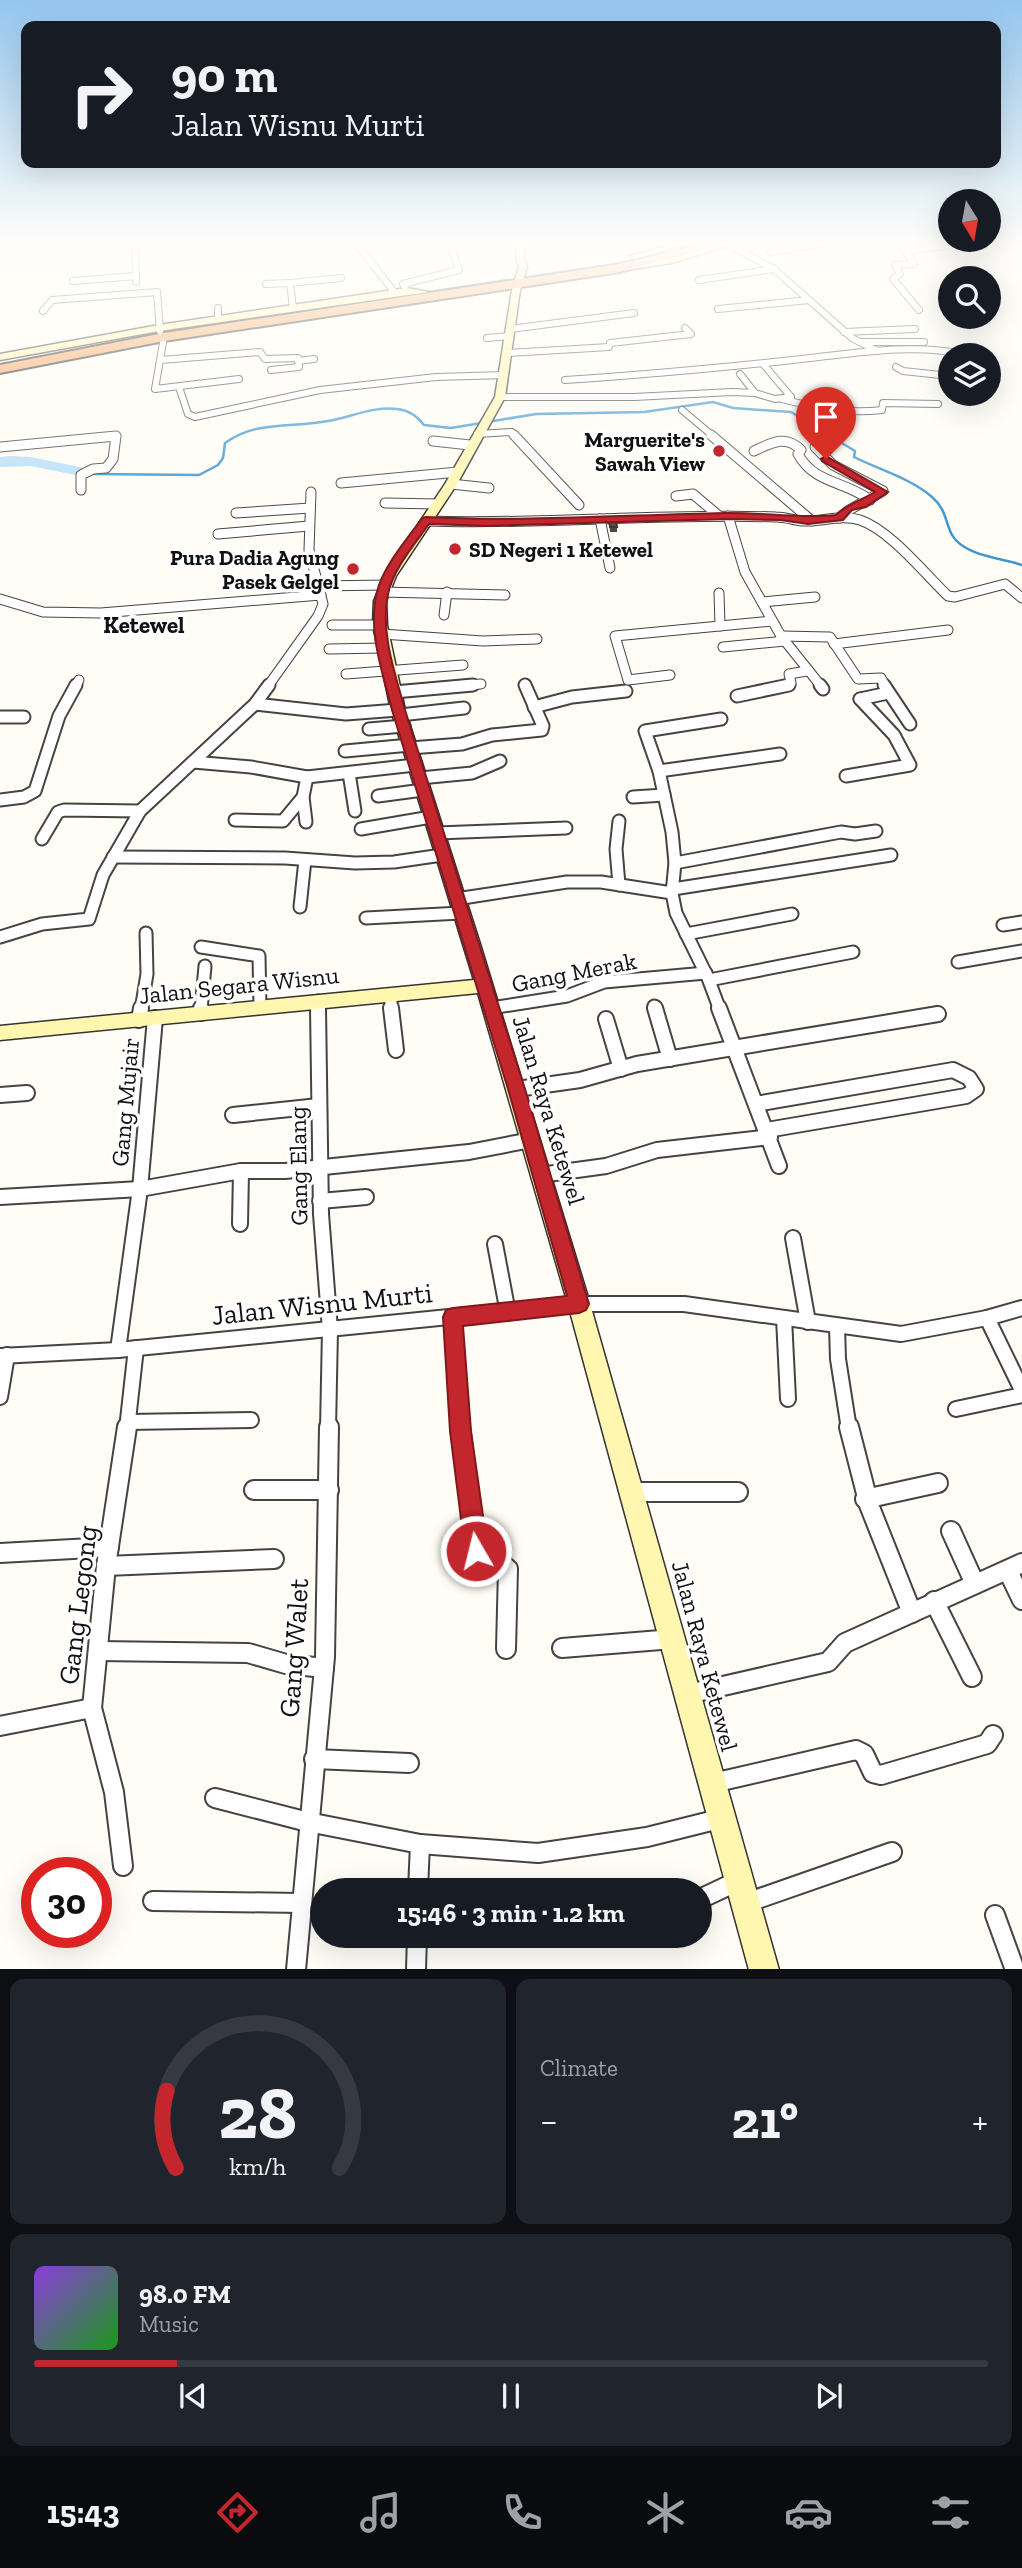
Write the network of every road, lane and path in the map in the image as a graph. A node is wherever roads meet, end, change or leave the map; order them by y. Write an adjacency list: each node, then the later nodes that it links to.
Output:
1 (510, 333): 14 (main road, Jalan Raya Ketewel)
2 (162, 334): 15 (highway); 18 (street); 23 (highway)
3 (506, 334): 7 (street)
4 (603, 334): 10 (street)
5 (690, 334): 10 (street)
6 (847, 334): 8 (street)
7 (487, 338)
8 (858, 342): 9 (street); 12 (street)
9 (924, 342)
10 (610, 343): 11 (street)
11 (554, 351): 14 (street); 17 (street)
12 (877, 351): 13 (street); 24 (street)
13 (938, 352)
14 (508, 353): 26 (main road, Jalan Raya Ketewel)
15 (0, 359)
16 (314, 359): 19 (street)
17 (556, 359)
18 (162, 360): 19 (street); 30 (street)
19 (299, 360): 22 (street)
20 (764, 365): 35 (street)
21 (896, 367): 27 (street)
22 (271, 370)
23 (0, 371)
24 (664, 373): 29 (street); 33 (street)
25 (740, 374): 32 (street)
26 (505, 375): 30 (street); 34 (main road, Jalan Raya Ketewel)
27 (938, 375)
28 (239, 379): 30 (street)
29 (565, 380)
30 (179, 387)
31 (732, 392): 32 (street); 33 (street); 36 (street)
32 (755, 393): 35 (street)
33 (679, 394): 34 (street)
34 (500, 397): 38 (main road, Jalan Raya Ketewel)
35 (791, 397)
36 (938, 404)
37 (682, 410): 59 (street)
38 (480, 430): 39 (street); 43 (main road, Jalan Raya Ketewel); 52 (street)
39 (433, 441)
40 (0, 447): 46 (street)
41 (815, 447): 49 (street)
42 (754, 451): 49 (street)
43 (454, 478): 44 (street); 45 (street); 51 (main road, Jalan Raya Ketewel)
44 (341, 483)
45 (488, 488)
46 (81, 490)
47 (311, 492): 53 (street)
48 (676, 496): 55 (street)
49 (870, 500): 56 (street)
50 (385, 503): 51 (street)
51 (438, 504): 58 (main road, Jalan Raya Ketewel)
52 (579, 505)
53 (310, 508): 54 (street); 60 (street)
54 (236, 513)
55 (723, 516): 57 (street); 59 (street); 71 (street)
56 (839, 518): 59 (street); 69 (street)
57 (600, 519): 58 (street); 62 (street)
58 (426, 521): 63 (main road, Jalan Raya Ketewel)
59 (812, 521)
60 (309, 526): 61 (street); 64 (street)
61 (218, 534)
62 (610, 568)
63 (384, 588): 64 (street); 65 (street); 77 (main road, Jalan Raya Ketewel)
64 (320, 590): 70 (street); 95 (street)
65 (447, 592): 67 (street); 72 (street)
66 (719, 593): 75 (street)
67 (505, 595)
68 (815, 597): 71 (street)
69 (1022, 598)
70 (0, 599)
71 (762, 602): 73 (street)
72 (444, 615)
73 (772, 621): 75 (street); 78 (street)
74 (332, 625): 77 (street)
75 (720, 626): 87 (street)
76 (948, 630): 80 (street)
77 (382, 636): 79 (street); 82 (street); 84 (main road, Jalan Raya Ketewel)
78 (783, 638): 80 (street); 81 (street); 85 (street)
79 (537, 639)
80 (834, 644): 93 (street)
81 (723, 647)
82 (329, 649)
83 (463, 665): 84 (street)
84 (388, 669): 86 (street); 103 (main road, Jalan Raya Ketewel)
85 (807, 671): 91 (street); 94 (street)
86 (346, 674)
87 (670, 675)
88 (79, 680): 116 (street)
89 (481, 684): 103 (street)
90 (524, 684): 96 (street)
91 (823, 689)
92 (626, 691): 96 (street)
93 (888, 693): 101 (street); 110 (street)
94 (737, 696)
95 (256, 704): 103 (street); 107 (street)
96 (534, 707): 103 (street)
97 (464, 708): 103 (street)
98 (24, 716): 99 (street)
99 (0, 717)
100 (721, 719): 108 (street)
101 (911, 724)
102 (369, 729): 103 (street)
103 (408, 741): 104 (street); 106 (street); 109 (street); 113 (street); 122 (main road, Jalan Raya Ketewel)
104 (345, 751)
105 (780, 754): 108 (street)
106 (500, 761)
107 (193, 762): 111 (street); 117 (street)
108 (659, 771): 112 (street)
109 (349, 773): 111 (street); 118 (street)
110 (846, 776)
111 (307, 777): 114 (street)
112 (664, 795): 115 (street); 131 (street)
113 (378, 796)
114 (303, 797): 119 (street); 121 (street)
115 (634, 797)
116 (0, 800)
117 (139, 811): 126 (street); 129 (street)
118 (355, 811)
119 (235, 820)
120 (619, 821): 132 (street)
121 (306, 822)
122 (434, 825): 123 (street); 124 (street); 127 (main road, Jalan Raya Ketewel)
123 (566, 828)
124 (361, 829)
125 (876, 831): 131 (street)
126 (42, 839)
127 (442, 855): 130 (street); 134 (main road, Jalan Raya Ketewel)
128 (891, 855): 133 (street)
129 (113, 857): 130 (street); 142 (street)
130 (305, 860): 135 (street)
131 (675, 863): 133 (street)
132 (619, 885): 133 (street); 134 (street)
133 (672, 891): 141 (street)
134 (459, 906): 137 (street); 149 (main road, Jalan Raya Ketewel)
135 (300, 907)
136 (792, 914): 141 (street)
137 (366, 918)
138 (1022, 922): 139 (street)
139 (1003, 925)
140 (146, 933): 157 (street)
141 (686, 934): 148 (street)
142 (0, 937)
143 (201, 947): 153 (street)
144 (1022, 951): 146 (street)
145 (853, 952): 148 (street, Gang Merak)
146 (958, 962)
147 (205, 966): 155 (street)
148 (708, 976): 154 (street, Gang Merak); 160 (street)
149 (483, 986): 150 (main road, Jalan Segara Wisnu); 154 (main road, Jalan Raya Ketewel)
150 (390, 995): 151 (main road, Jalan Segara Wisnu); 161 (street)
151 (318, 1001): 153 (main road, Jalan Segara Wisnu); 168 (street, Gang Elang)
152 (654, 1006): 162 (street)
153 (260, 1007): 155 (main road, Jalan Segara Wisnu)
154 (491, 1008): 164 (main road, Jalan Raya Ketewel)
155 (201, 1013): 157 (main road, Jalan Segara Wisnu)
156 (938, 1014): 160 (street)
157 (147, 1019): 159 (main road, Jalan Segara Wisnu); 176 (street, Gang Mujair)
158 (606, 1019): 163 (street)
159 (0, 1033)
160 (735, 1047): 162 (street); 167 (street)
161 (396, 1050)
162 (670, 1059): 163 (street)
163 (621, 1069): 164 (street)
164 (517, 1089): 171 (main road, Jalan Raya Ketewel)
165 (27, 1093): 166 (street)
166 (0, 1095)
167 (756, 1104): 170 (street); 170 (street)
168 (319, 1106): 169 (street); 173 (street, Gang Elang)
169 (233, 1115)
170 (769, 1134): 172 (street); 175 (street)
171 (531, 1140): 173 (street); 175 (main road, Jalan Raya Ketewel)
172 (779, 1166)
173 (321, 1168): 174 (street); 179 (street, Gang Elang)
174 (241, 1171): 176 (street); 180 (street)
175 (549, 1173): 183 (main road, Jalan Raya Ketewel)
176 (140, 1189): 178 (street); 192 (street, Gang Legong)
177 (366, 1196): 179 (street)
178 (0, 1197)
179 (320, 1201): 191 (street, Gang Elang)
180 (240, 1224)
181 (793, 1238): 189 (street)
182 (495, 1244): 185 (street)
183 (579, 1304): 185 (street, Jalan Wisnu Murti); 187 (street, Jalan Wisnu Murti); 203 (main road, Jalan Raya Ketewel)
184 (1022, 1308): 188 (street, Jalan Wisnu Murti)
185 (508, 1313): 186 (street, Jalan Wisnu Murti)
186 (453, 1317): 191 (street, Jalan Wisnu Murti); 218 (street)
187 (784, 1318): 189 (street, Jalan Wisnu Murti); 196 (street)
188 (987, 1318): 190 (street, Jalan Wisnu Murti); 194 (street)
189 (808, 1322): 190 (street, Jalan Wisnu Murti)
190 (837, 1327): 205 (street)
191 (330, 1330): 192 (street, Jalan Wisnu Murti); 202 (street, Gang Walet)
192 (127, 1349): 193 (street, Jalan Wisnu Murti); 199 (street, Gang Legong)
193 (3, 1356): 195 (street)
194 (1022, 1393): 197 (street)
195 (0, 1397)
196 (788, 1399)
197 (956, 1409)
198 (251, 1420): 199 (street)
199 (128, 1422): 207 (street, Gang Legong)
200 (938, 1483): 205 (street)
201 (254, 1490): 202 (street)
202 (328, 1490): 220 (street, Gang Walet)
203 (632, 1492): 204 (street); 216 (main road, Jalan Raya Ketewel)
204 (738, 1492)
205 (865, 1499): 215 (street)
206 (951, 1531): 212 (street)
207 (109, 1547): 208 (street); 210 (street, Gang Legong)
208 (0, 1553)
209 (274, 1559): 210 (street)
210 (106, 1566): 219 (street, Gang Legong)
211 (1015, 1567): 212 (street); 213 (street)
212 (975, 1584): 214 (street)
213 (1022, 1600)
214 (934, 1601): 215 (street); 221 (street)
215 (912, 1613): 222 (street)
216 (673, 1639): 217 (street); 222 (main road, Jalan Raya Ketewel)
217 (562, 1648)
218 (506, 1649)
219 (98, 1651): 220 (street); 223 (street, Gang Legong)
220 (324, 1668): 226 (street, Gang Walet)
221 (972, 1677)
222 (688, 1694): 228 (main road, Jalan Raya Ketewel)
223 (92, 1707): 224 (street); 234 (street, Gang Legong)
224 (0, 1727)
225 (993, 1735): 228 (street)
226 (314, 1759): 227 (street); 231 (street, Gang Walet)
227 (410, 1763)
228 (713, 1783): 230 (main road, Jalan Raya Ketewel)
229 (215, 1798): 231 (street)
230 (723, 1818): 232 (street); 236 (main road, Jalan Raya Ketewel)
231 (308, 1822): 232 (street); 239 (street, Gang Walet)
232 (420, 1844): 235 (street)
233 (892, 1852): 240 (street)
234 (123, 1866)
235 (419, 1878)
236 (740, 1879): 237 (street); 240 (main road, Jalan Raya Ketewel)
237 (712, 1893)
238 (153, 1901): 239 (street)
239 (301, 1903): 243 (street, Gang Walet)
240 (746, 1903): 245 (main road, Jalan Raya Ketewel)
241 (995, 1915): 246 (street)
242 (417, 1948): 244 (street)
243 (296, 1969)
244 (416, 1969)
245 (764, 1969)
246 (1015, 1969)

